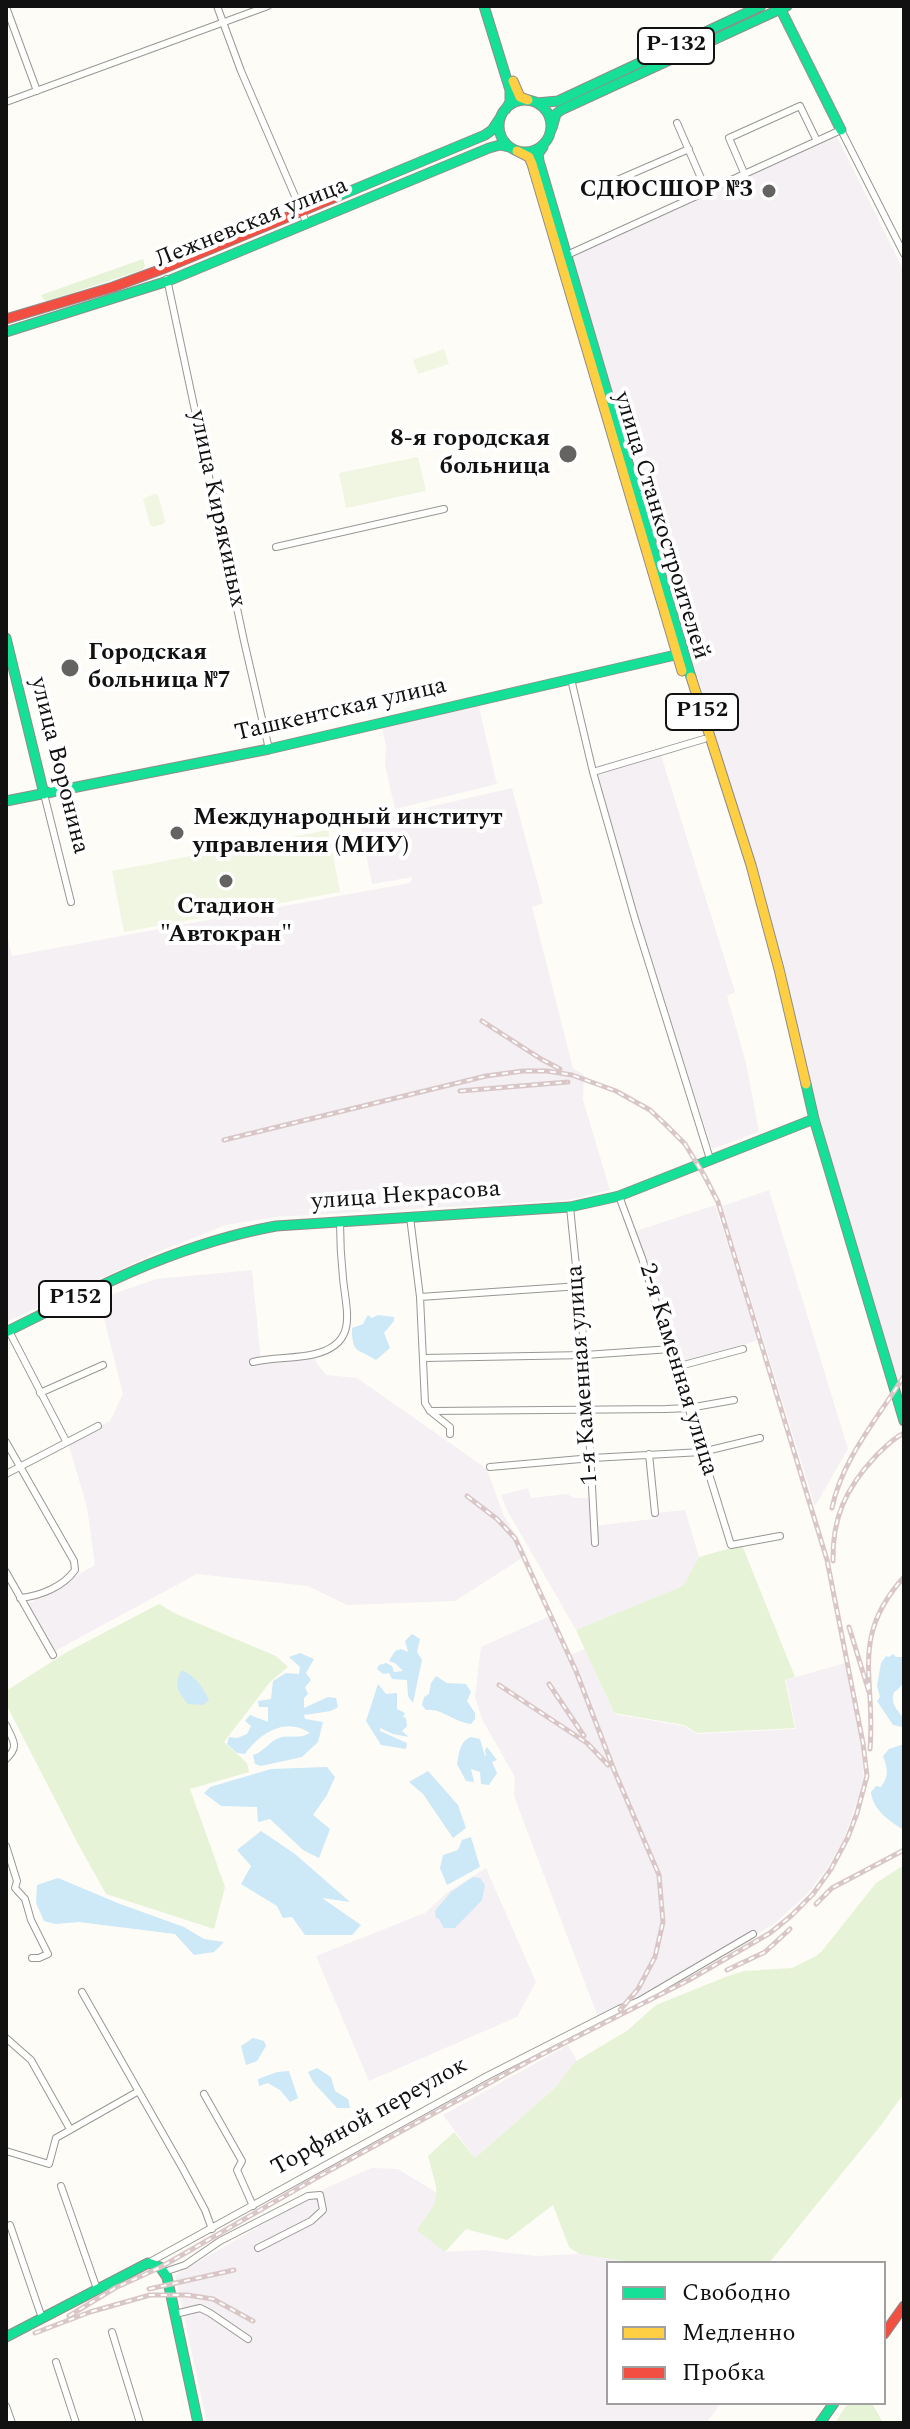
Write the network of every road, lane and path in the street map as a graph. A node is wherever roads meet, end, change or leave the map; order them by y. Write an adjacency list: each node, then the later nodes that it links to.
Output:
1 (217, 6): 7 (street)
2 (268, 6): 7 (street)
3 (487, 6): 10 (main road); 11 (main road)
4 (761, 6): 10 (main road, Р-132)
5 (6, 7): 8 (street)
6 (782, 7): 13 (main road, Р-132); 14 (main road)
7 (223, 23): 8 (street); 22 (street)
8 (37, 91): 9 (street)
9 (6, 102)
10 (533, 102): 11 (main road); 13 (main road)
11 (503, 113): 17 (main road); 22 (main road, Лежневская улица)
12 (677, 123): 18 (street)
13 (552, 128): 16 (main road)
14 (841, 130): 15 (street); 24 (street)
15 (817, 141): 19 (street); 19 (street)
16 (543, 147): 17 (main road); 25 (main road, улица Станкостроителей / Р152)
17 (513, 149): 23 (main road, Лежневская улица); 33 (main road, улица Станкостроителей / Р152)
18 (689, 149): 20 (street); 21 (street)
19 (745, 175): 21 (street)
20 (615, 181)
21 (707, 192): 25 (street)
22 (302, 211): 23 (street); 26 (main road, Лежневская улица)
23 (307, 224): 27 (main road, Лежневская улица)
24 (904, 254)
25 (567, 255): 33 (main road, улица Станкостроителей / Р152)
26 (165, 268): 27 (street, улица Кирякиных); 28 (main road, Лежневская улица)
27 (168, 281): 29 (main road, Лежневская улица); 36 (street, улица Кирякиных)
28 (6, 319)
29 (6, 332)
30 (444, 509): 31 (street)
31 (276, 547)
32 (6, 638): 38 (main road, улица Воронина)
33 (679, 651): 34 (main road, Ташкентская улица); 35 (main road, улица Станкостроителей / Р152); 41 (main road, улица Станкостроителей / Р152)
34 (570, 676): 36 (main road, Ташкентская улица); 37 (street)
35 (704, 739): 37 (street); 41 (main road, улица Станкостроителей / Р152)
36 (268, 746): 38 (main road, Ташкентская улица)
37 (593, 772): 42 (street)
38 (43, 792): 39 (main road, Ташкентская улица); 40 (street, улица Воронина)
39 (6, 799)
40 (71, 902)
41 (812, 1119): 42 (main road, улица Некрасова / Р152); 62 (main road, улица Станкостроителей)
42 (710, 1159): 43 (main road, улица Некрасова / Р152)
43 (619, 1196): 44 (main road, улица Некрасова / Р152); 50 (street, 2-я Каменная улица)
44 (570, 1207): 45 (main road, улица Некрасова / Р152); 47 (street, 1-я Каменная улица)
45 (410, 1217): 46 (main road, улица Некрасова / Р152); 48 (street)
46 (340, 1222): 49 (main road, улица Некрасова / Р152); 54 (street)
47 (580, 1286): 48 (street); 52 (street, 1-я Каменная улица)
48 (420, 1297): 53 (street)
49 (7, 1331): 57 (street)
50 (671, 1349): 52 (street); 56 (street, 2-я Каменная улица)
51 (743, 1349): 56 (street)
52 (585, 1355): 53 (street); 60 (street, 1-я Каменная улица)
53 (424, 1358): 61 (street)
54 (253, 1362)
55 (103, 1365): 57 (street)
56 (676, 1367): 59 (street, 2-я Каменная улица)
57 (40, 1393): 66 (street)
58 (734, 1400): 59 (street)
59 (689, 1408): 60 (street); 68 (street, 2-я Каменная улица)
60 (588, 1410): 61 (street); 70 (street, 1-я Каменная улица)
61 (430, 1411): 64 (street)
62 (904, 1421)
63 (98, 1426): 66 (street)
64 (450, 1434)
65 (760, 1438): 68 (street)
66 (66, 1441): 71 (street)
67 (6, 1442): 71 (street)
68 (702, 1452): 69 (street); 75 (street, 2-я Каменная улица)
69 (649, 1454): 70 (street); 74 (street)
70 (592, 1458): 72 (street); 76 (street, 1-я Каменная улица)
71 (19, 1467): 73 (street); 78 (street)
72 (490, 1467)
73 (6, 1474)
74 (655, 1513)
75 (780, 1536)
76 (595, 1543)
77 (6, 1572): 78 (street)
78 (20, 1598): 79 (street)
79 (53, 1655)
80 (6, 1725): 81 (street)
81 (6, 1759)
82 (6, 1846): 83 (street)
83 (15, 1888): 84 (street); 86 (street)
84 (6, 1890)
85 (753, 1934): 94 (street, Торфяной переулок)
86 (32, 1958)
87 (82, 1992): 89 (street)
88 (6, 2038): 91 (street)
89 (137, 2092): 91 (street); 96 (street)
90 (204, 2094): 94 (street)
91 (70, 2129): 92 (street)
92 (6, 2151)
93 (61, 2186): 100 (street)
94 (253, 2206): 96 (street, Торфяной переулок)
95 (10, 2225): 103 (street)
96 (212, 2229): 98 (street, Торфяной переулок)
97 (258, 2248): 99 (street)
98 (148, 2263): 99 (main road); 100 (main road, Торфяной переулок)
99 (164, 2272): 102 (main road)
100 (97, 2289): 103 (main road, Торфяной переулок)
101 (904, 2306): 104 (main road)
102 (175, 2314): 107 (street); 114 (main road)
103 (42, 2318): 106 (main road, Торфяной переулок)
104 (886, 2331)
105 (112, 2332): 113 (street)
106 (6, 2337)
107 (248, 2339)
108 (56, 2362): 112 (street)
109 (833, 2405): 115 (main road)
110 (6, 2406): 111 (street)
111 (12, 2423)
112 (76, 2423)
113 (140, 2423)
114 (198, 2423)
115 (820, 2423)

